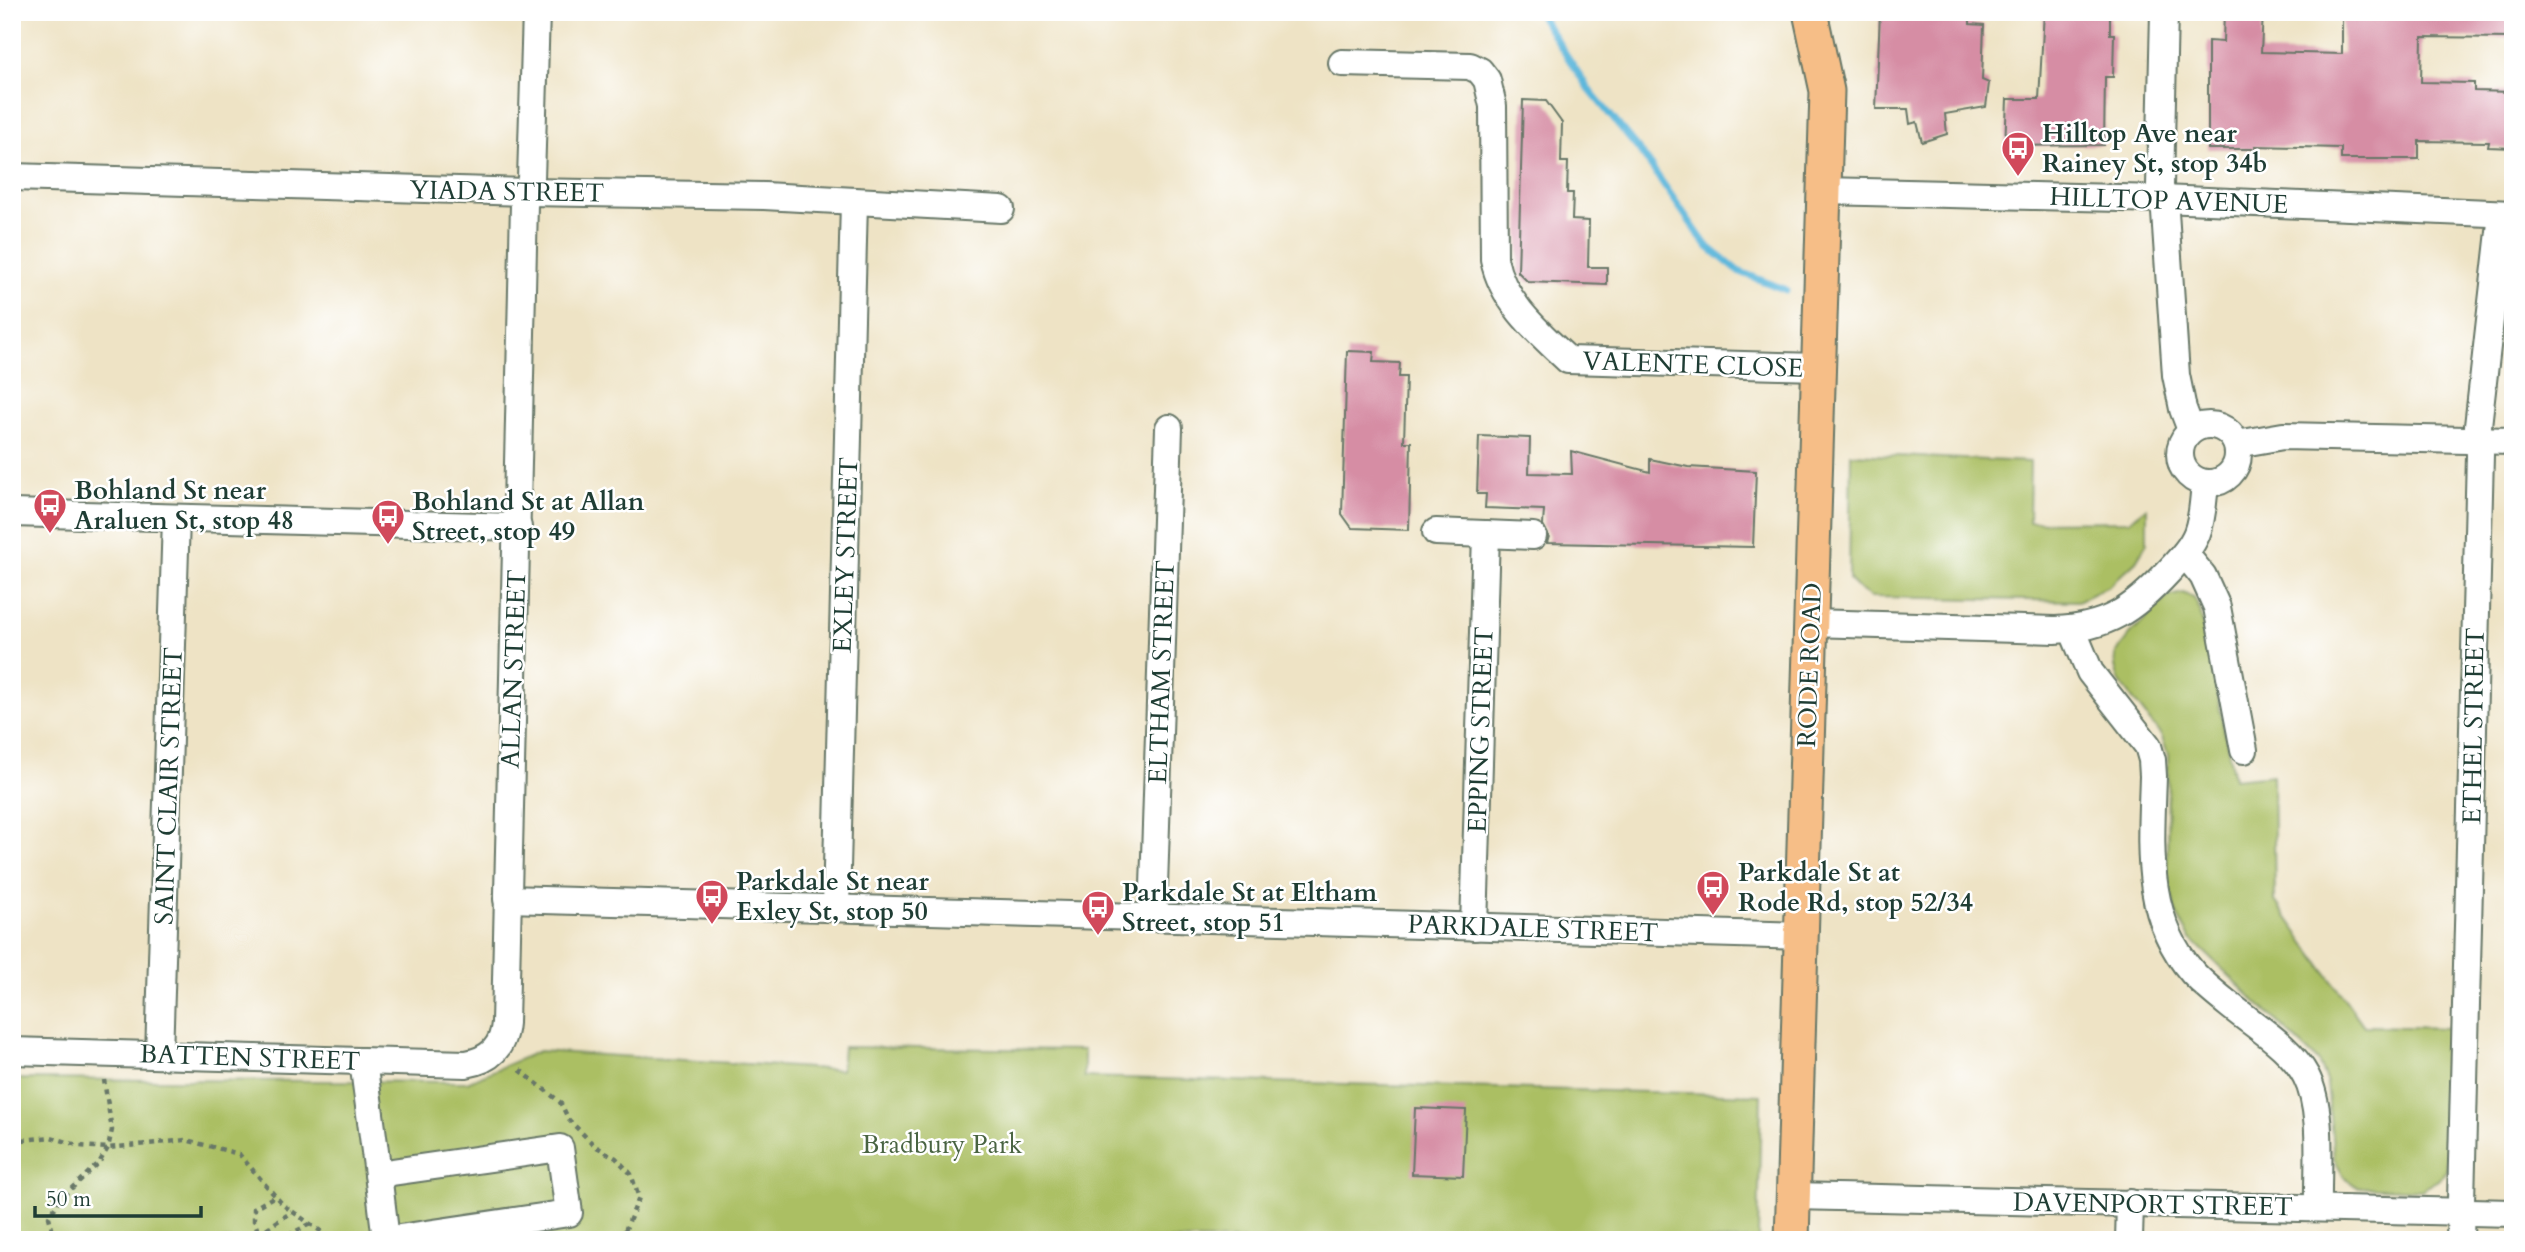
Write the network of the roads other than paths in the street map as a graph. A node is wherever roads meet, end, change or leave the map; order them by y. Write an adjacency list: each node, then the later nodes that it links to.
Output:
1 (536, 12): 7 (street, ALLAN STREET)
2 (2164, 12): 8 (street)
3 (1818, 15): 6 (main road, RODE ROAD)
4 (1342, 63): 12 (street, VALENTE CLOSE)
5 (12, 177): 7 (street, YIADA STREET)
6 (1824, 191): 8 (street, HILLTOP AVENUE); 12 (main road, RODE ROAD)
7 (528, 192): 9 (street, YIADA STREET); 21 (street, ALLAN STREET)
8 (2162, 199): 11 (street, HILLTOP AVENUE); 14 (street)
9 (854, 202): 10 (street, YIADA STREET); 30 (street, EXLEY STREET)
10 (1001, 209)
11 (2507, 214): 15 (street, ETHEL STREET)
12 (1819, 367): 26 (main road, RODE ROAD)
13 (1169, 428): 31 (street, ELTHAM STREET)
14 (2191, 430): 17 (street); 18 (street)
15 (2479, 440): 16 (street); 17 (street); 42 (street, ETHEL STREET)
16 (2513, 441)
17 (2236, 444): 18 (street)
18 (2205, 484): 25 (street)
19 (12, 513): 20 (street)
20 (176, 518): 21 (street); 35 (street, SAINT CLAIR STREET)
21 (518, 527): 29 (street, ALLAN STREET)
22 (1436, 532): 23 (street)
23 (1486, 534): 24 (street); 32 (street, EPPING STREET)
24 (1533, 536)
25 (2185, 554): 27 (street); 28 (street)
26 (1810, 623): 27 (street); 33 (main road, RODE ROAD)
27 (2072, 629): 41 (street)
28 (2244, 750)
29 (507, 899): 30 (street, PARKDALE STREET); 36 (street, ALLAN STREET)
30 (836, 907): 31 (street, PARKDALE STREET)
31 (1153, 917): 32 (street, PARKDALE STREET)
32 (1474, 927): 33 (street, PARKDALE STREET)
33 (1802, 936): 39 (main road, RODE ROAD)
34 (12, 1051): 35 (street, BATTEN STREET)
35 (159, 1055): 37 (street, BATTEN STREET)
36 (487, 1057): 37 (street, BATTEN STREET)
37 (363, 1061): 38 (street)
38 (377, 1174): 38 (street)
39 (1794, 1196): 40 (street, DAVENPORT STREET); 44 (main road, RODE ROAD)
40 (2130, 1203): 41 (street, DAVENPORT STREET); 45 (street)
41 (2318, 1207): 42 (street, DAVENPORT STREET)
42 (2461, 1212): 43 (street, DAVENPORT STREET); 46 (street, ETHEL STREET)
43 (2513, 1213)
44 (1793, 1240)
45 (2129, 1240)
46 (2460, 1240)

